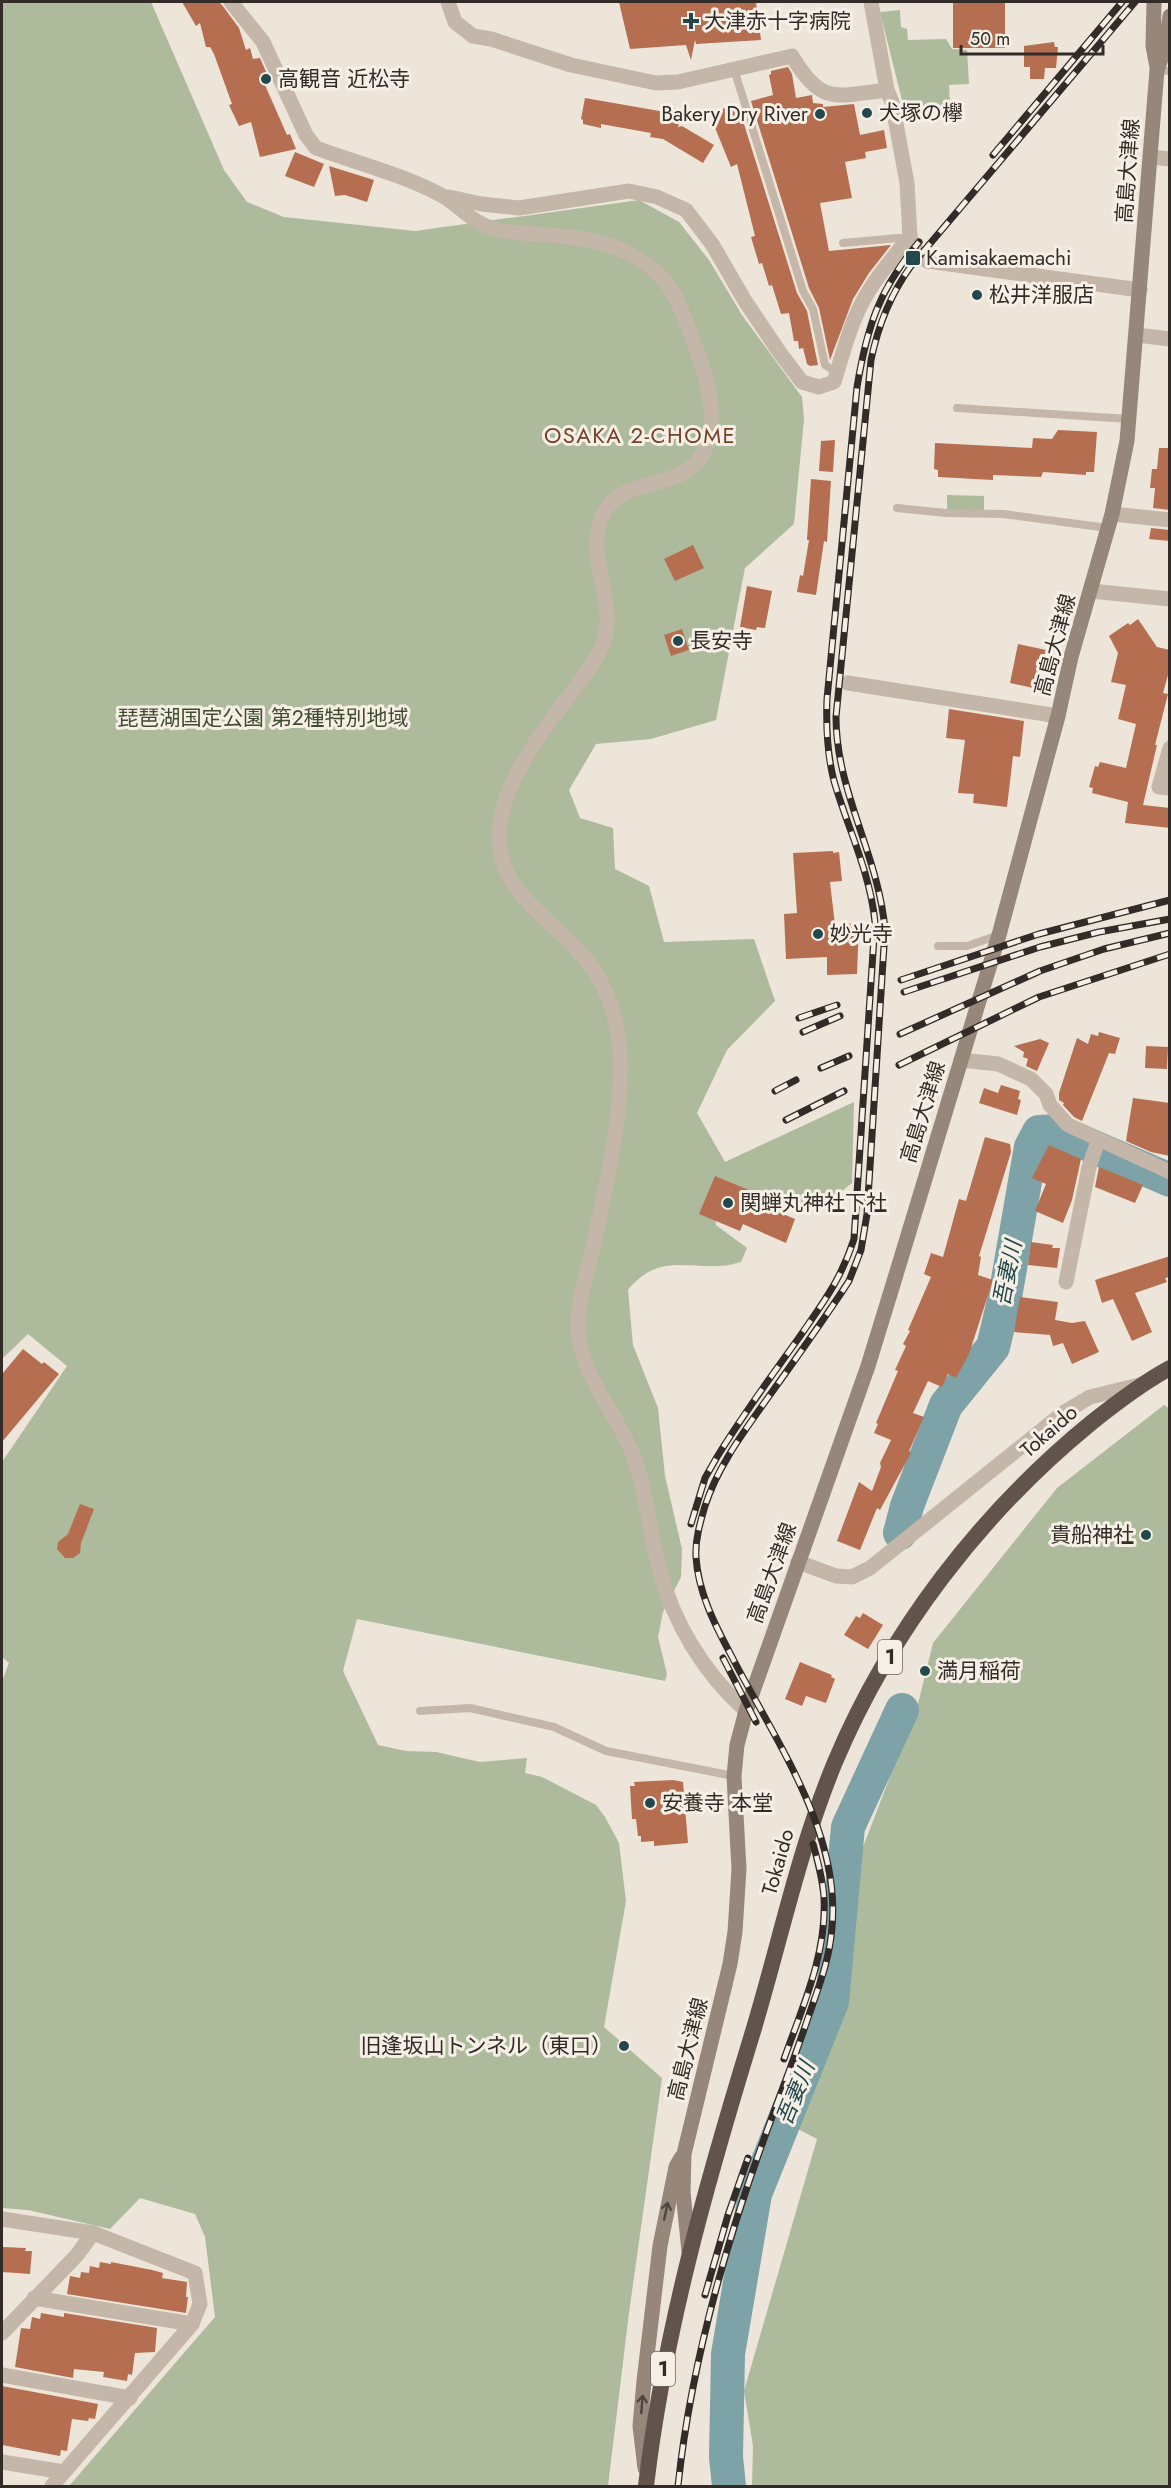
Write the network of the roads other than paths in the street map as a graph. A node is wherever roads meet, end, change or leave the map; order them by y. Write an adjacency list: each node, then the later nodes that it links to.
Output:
1 (231, 2): 11 (street)
2 (448, 2): 6 (street)
3 (871, 2): 8 (street)
4 (1154, 2): 7 (main road, 高島大津線)
5 (1170, 16): 7 (main road, 高島大津線)
6 (734, 69): 8 (street); 17 (lane)
7 (1163, 70): 9 (main road, 高島大津線)
8 (887, 90): 12 (street)
9 (1150, 157): 10 (street); 14 (main road, 高島大津線)
10 (1170, 159)
11 (444, 196): 17 (street); 39 (street)
12 (910, 237): 13 (lane); 14 (street); 17 (street)
13 (843, 243)
14 (1140, 290): 15 (main road, 高島大津線)
15 (1137, 335): 16 (street); 19 (main road, 高島大津線)
16 (1170, 339)
17 (837, 373)
18 (957, 408): 19 (lane)
19 (1129, 419): 22 (main road, 高島大津線)
20 (897, 508): 22 (lane)
21 (1170, 520): 22 (street)
22 (1110, 521): 23 (main road, 高島大津線)
23 (1091, 591): 24 (street); 26 (main road, 高島大津線)
24 (1170, 599)
25 (848, 683): 26 (street)
26 (1059, 716): 29 (main road, 高島大津線)
27 (1170, 748): 28 (street)
28 (1170, 788)
29 (997, 940): 30 (lane); 31 (main road, 高島大津線)
30 (938, 946)
31 (961, 1060): 32 (street); 37 (main road, 高島大津線)
32 (1096, 1147): 33 (street); 34 (street)
33 (1170, 1172)
34 (1066, 1282)
35 (1170, 1368): 36 (highway, Tokaido / 1)
36 (1145, 1383): 37 (street); 44 (highway, Tokaido / 1)
37 (798, 1562): 39 (main road, 高島大津線)
38 (420, 1711): 40 (lane)
39 (746, 1711): 40 (main road, 高島大津線)
40 (734, 1776): 41 (main road, 高島大津線)
41 (684, 2154): 44 (main road); 52 (main road, one-way to 41)
42 (2, 2219): 43 (street)
43 (93, 2233): 45 (street); 46 (street)
44 (689, 2256): 52 (highway, Tokaido / 1)
45 (34, 2298): 46 (street); 47 (street)
46 (192, 2325): 49 (street)
47 (2, 2333)
48 (2, 2375): 49 (street)
49 (130, 2398): 51 (street)
50 (2, 2462): 51 (street)
51 (64, 2472): 53 (street)
52 (646, 2485)
53 (52, 2487)

